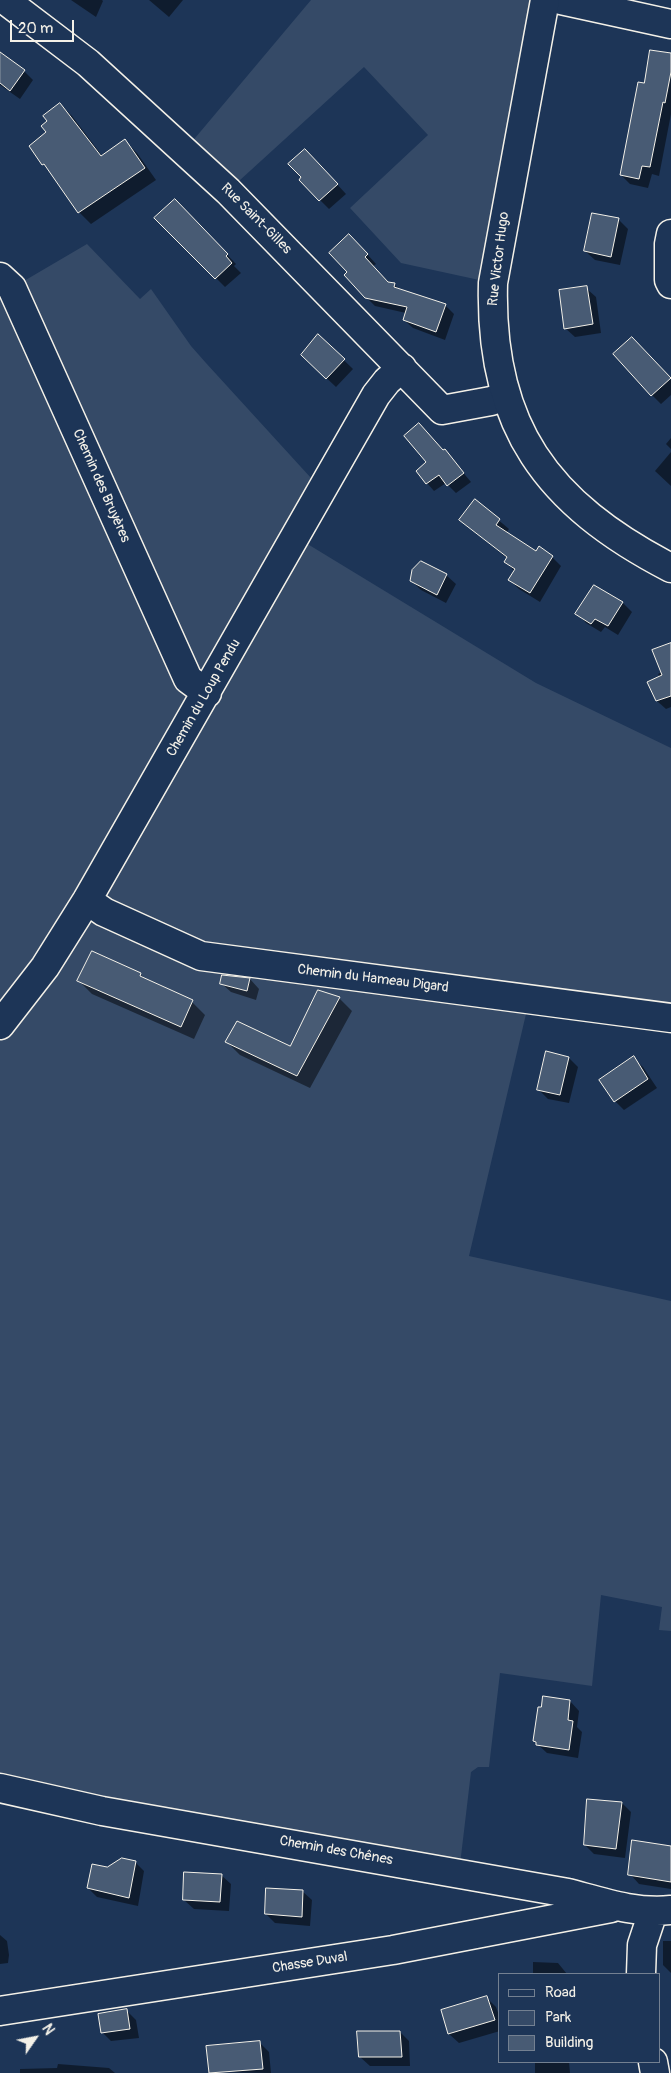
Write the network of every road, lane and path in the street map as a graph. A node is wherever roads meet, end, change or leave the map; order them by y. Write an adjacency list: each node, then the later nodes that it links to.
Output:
1 (5, 0): 8 (street, Rue Saint-Gilles)
2 (545, 0): 9 (street, Rue Victor Hugo)
3 (562, 0): 4 (street)
4 (671, 24)
5 (671, 234): 7 (street)
6 (0, 277): 11 (street, Chemin des Bruyères)
7 (671, 284)
8 (402, 368): 9 (street, Rue Saint-Gilles); 11 (street, Chemin du Loup Pendu)
9 (506, 396): 10 (street, Rue Victor Hugo)
10 (671, 568)
11 (207, 692): 12 (street, Chemin du Loup Pendu)
12 (87, 900): 13 (street, Chemin du Hameau Digard); 14 (street, Chemin du Loup Pendu)
13 (671, 1018)
14 (0, 1024)
15 (0, 1788): 16 (street, Chemin des Chênes)
16 (618, 1906): 17 (street, Chemin des Chênes); 19 (street, Chasse Duval)
17 (662, 1911): 18 (street)
18 (641, 1973)
19 (0, 2011)

